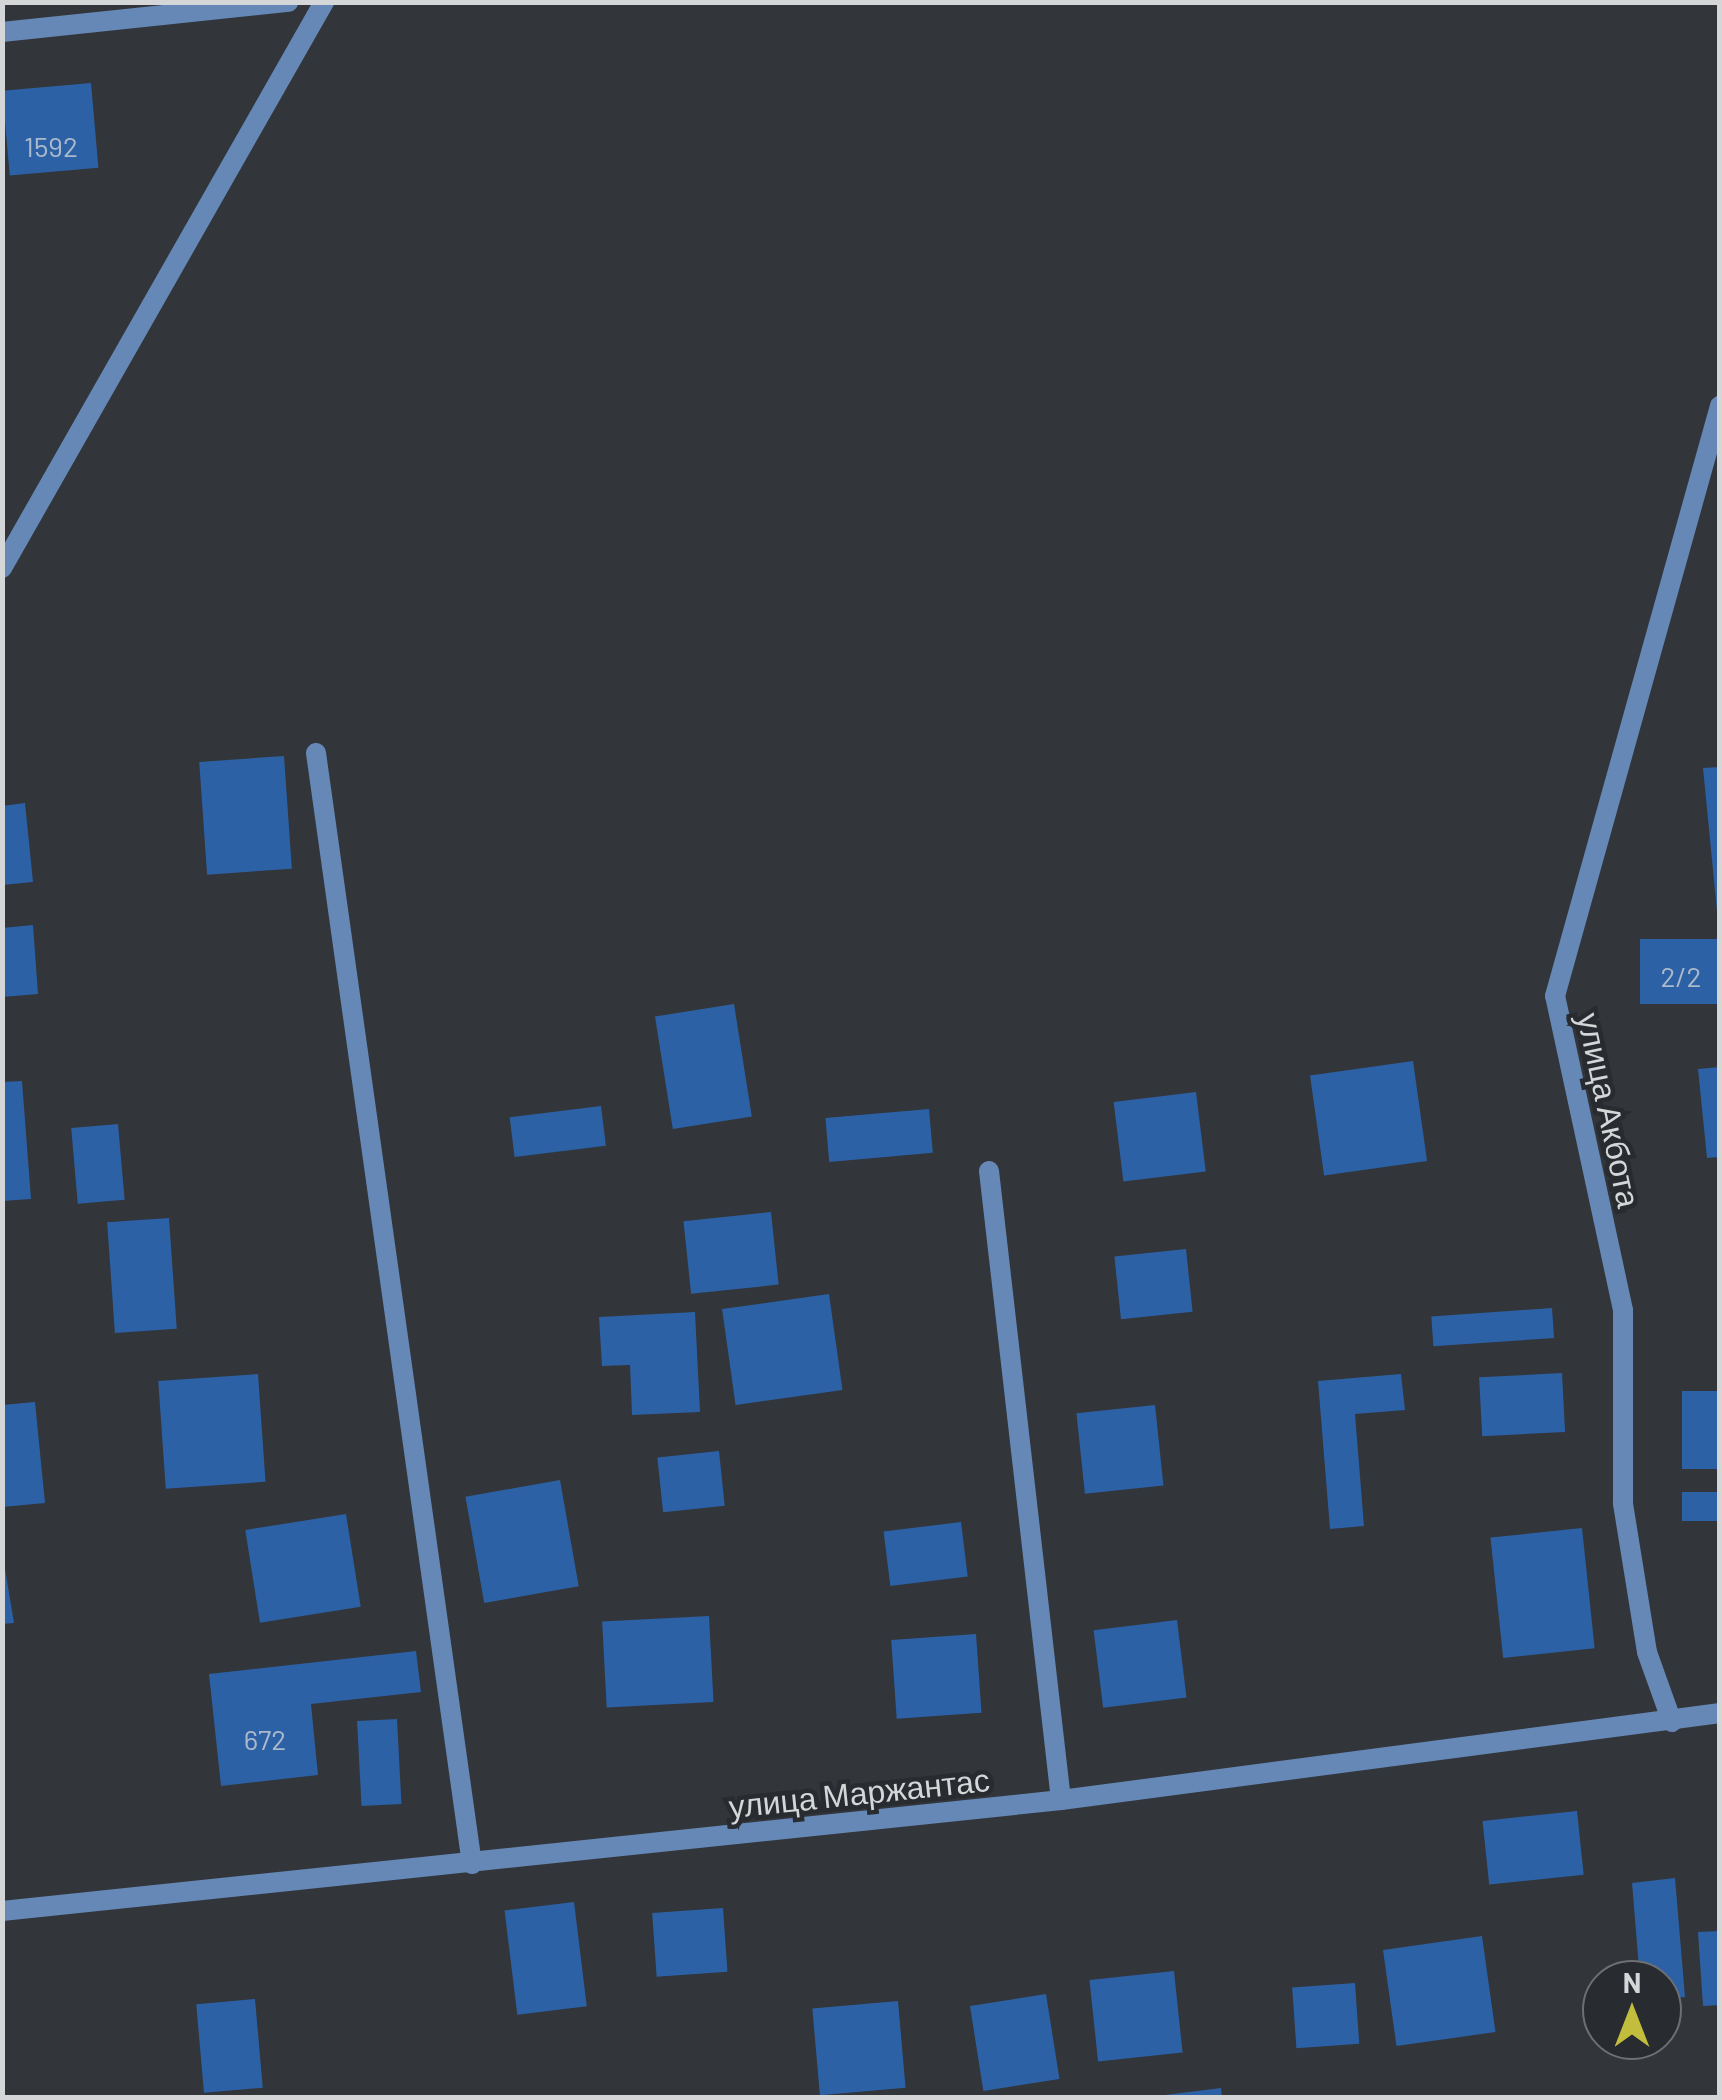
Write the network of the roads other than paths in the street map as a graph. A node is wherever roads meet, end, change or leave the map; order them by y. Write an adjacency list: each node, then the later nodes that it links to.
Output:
1 (288, 2): 3 (street)
2 (324, 2): 5 (street)
3 (2, 32)
4 (1720, 406): 9 (street, улица Акбота)
5 (2, 568)
6 (316, 753): 11 (street)
7 (990, 1171): 10 (street)
8 (1720, 1712): 9 (street, улица Маржантас)
9 (1672, 1722): 10 (street, улица Маржантас)
10 (1061, 1800): 11 (street, улица Маржантас)
11 (472, 1864): 12 (street, улица Маржантас)
12 (2, 1911)

